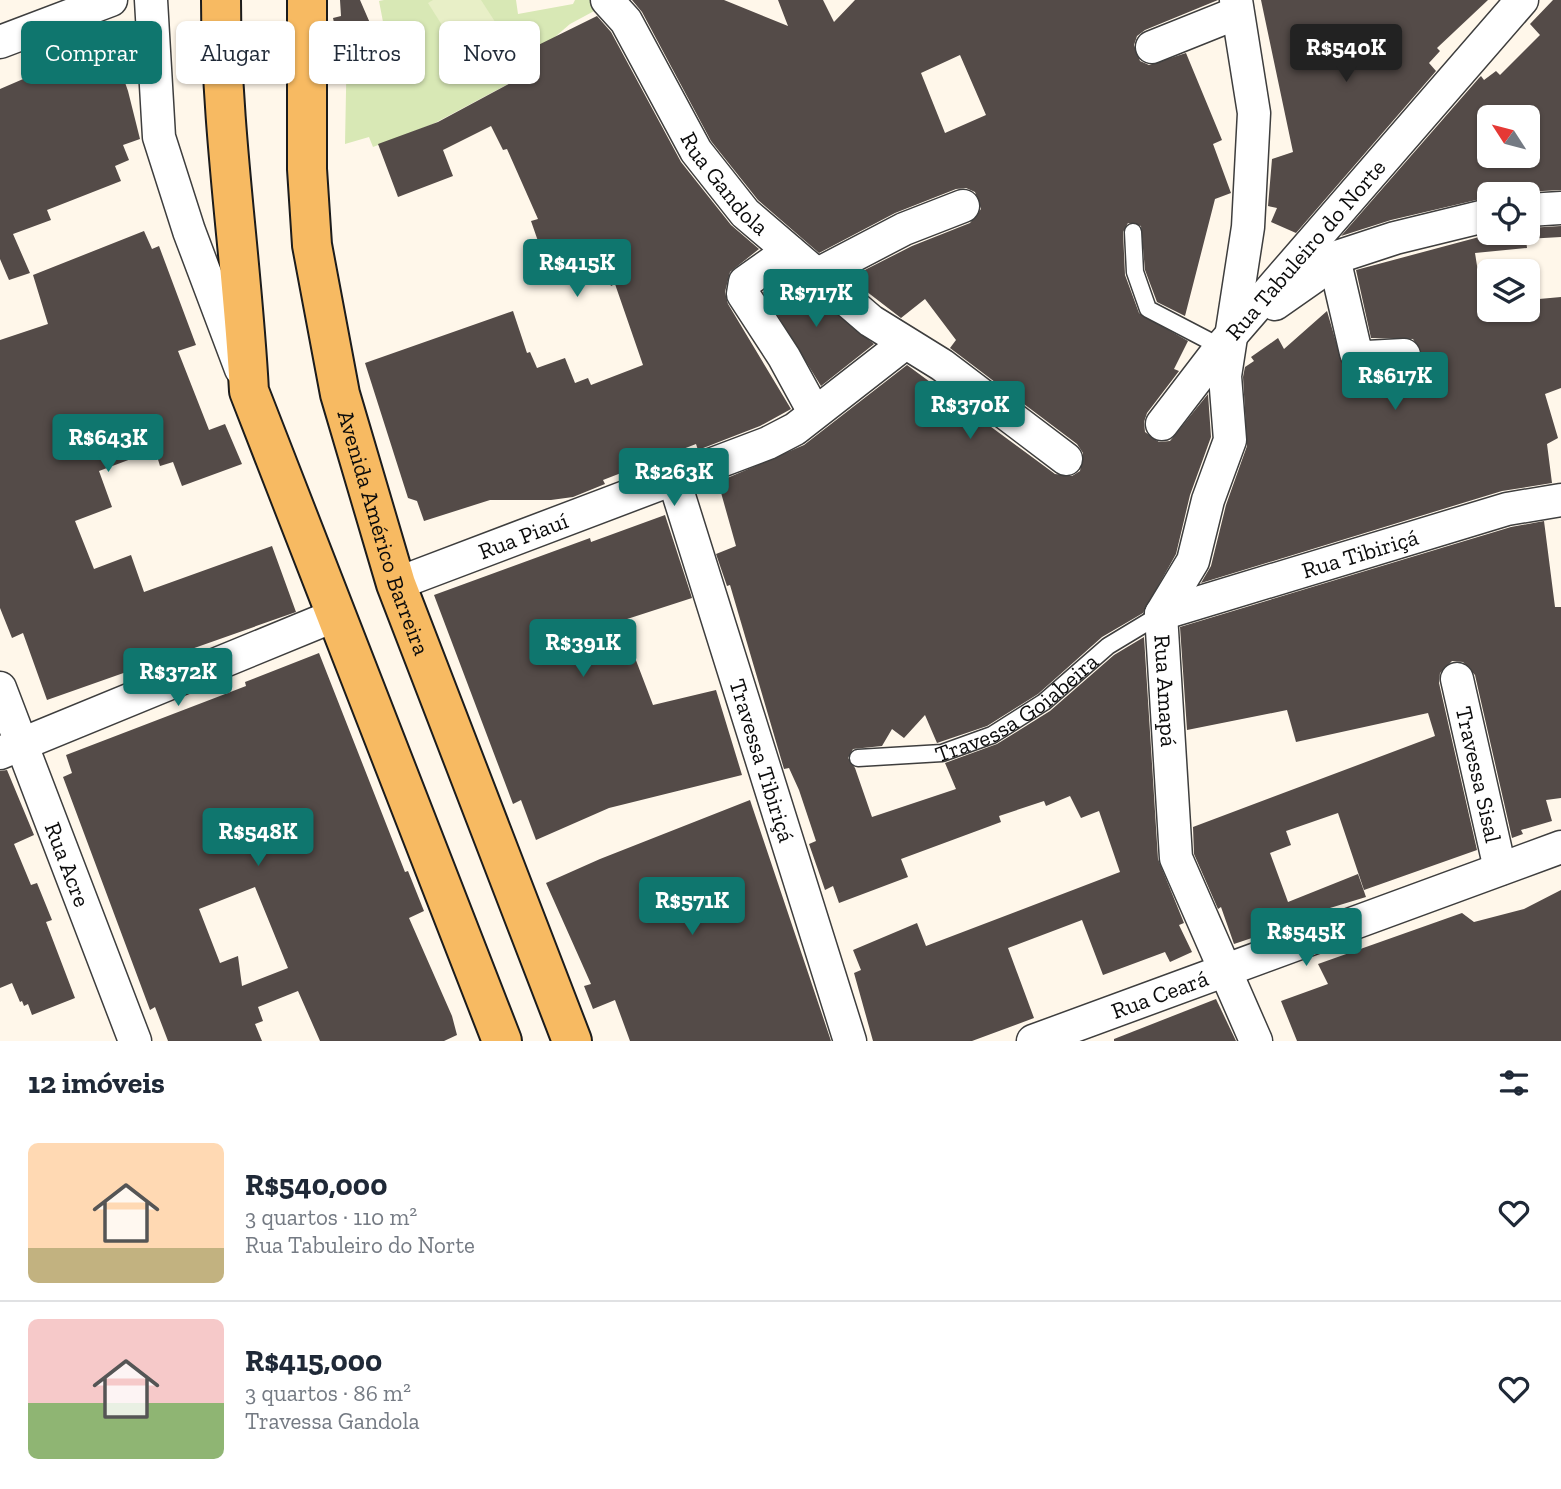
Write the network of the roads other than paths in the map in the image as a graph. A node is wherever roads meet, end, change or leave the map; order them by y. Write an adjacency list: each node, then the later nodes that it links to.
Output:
1 (110, 0): 8 (street)
2 (152, 0): 21 (street)
3 (221, 0): 21 (main road)
4 (307, 0): 27 (main road, Avenida Américo Barreira)
5 (1522, 0): 18 (street, Rua Tabuleiro do Norte)
6 (623, 7): 15 (street, Rua Gandola)
7 (1236, 7): 9 (street); 18 (street, Rua Tabuleiro do Norte)
8 (0, 42)
9 (1152, 47)
10 (963, 206): 17 (street)
11 (1561, 208): 12 (street)
12 (1540, 209)
13 (1477, 218): 16 (street)
14 (1133, 232): 18 (lane)
15 (789, 251): 17 (street, Rua Gandola); 22 (street)
16 (1334, 258): 18 (street); 20 (street)
17 (816, 275): 19 (street, Rua Gandola)
18 (1233, 334): 23 (street); 28 (street, Rua Amapá)
19 (904, 344): 22 (street, Rua Piauí); 24 (street, Rua Gandola)
20 (1404, 355)
21 (249, 391): 29 (main road)
22 (814, 412): 25 (street, Rua Piauí)
23 (1162, 424)
24 (1066, 459)
25 (674, 480): 27 (street, Rua Piauí); 40 (street, Travessa Tibiriçá)
26 (1561, 500): 28 (street, Rua Tibiriçá)
27 (396, 584): 39 (main road, Avenida Américo Barreira)
28 (1161, 614): 33 (lane, Travessa Goiabeira); 36 (street, Rua Amapá)
29 (336, 615): 32 (street); 38 (main road)
30 (1457, 679): 35 (street, Travessa Sisal)
31 (0, 688): 32 (street, Rua Acre)
32 (11, 748): 37 (street, Rua Acre)
33 (858, 758)
34 (1561, 847): 35 (street, Rua Ceará)
35 (1500, 869): 36 (street, Rua Ceará)
36 (1226, 969): 41 (street, Rua Ceará); 42 (street, Rua Amapá)
37 (135, 1041)
38 (502, 1041)
39 (572, 1041)
40 (850, 1041)
41 (1033, 1041)
42 (1255, 1041)

